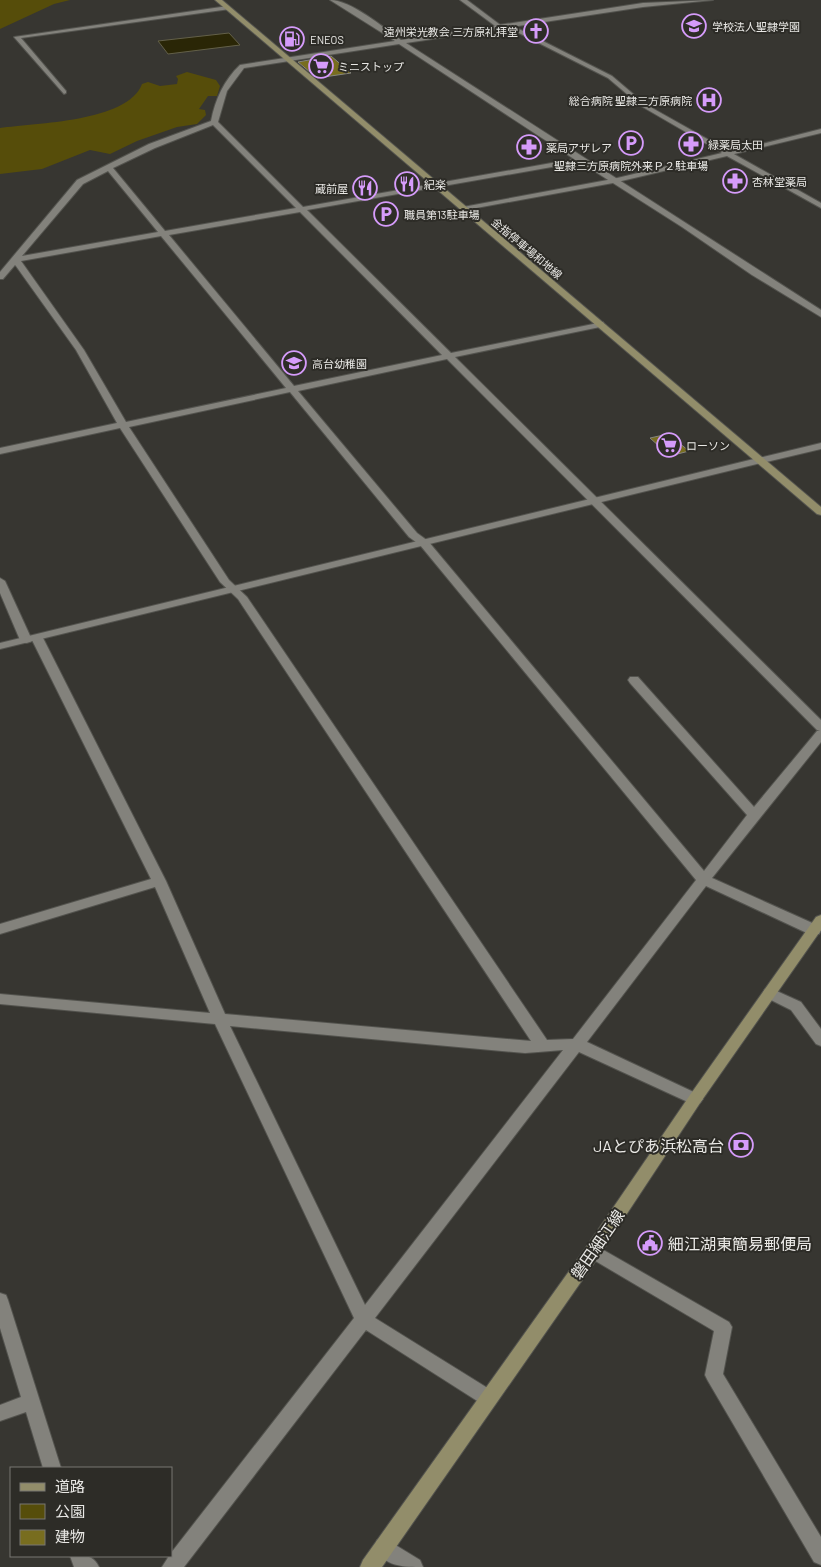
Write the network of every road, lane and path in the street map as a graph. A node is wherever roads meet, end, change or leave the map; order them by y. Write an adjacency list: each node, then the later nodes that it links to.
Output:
1 (218, 0): 6 (main road, 金指停車場和地線)
2 (333, 0): 10 (street)
3 (463, 0): 9 (street)
4 (710, 0): 7 (street)
5 (608, 2): 7 (street)
6 (228, 8): 11 (main road, 金指停車場和地線); 12 (street)
7 (619, 9): 8 (street)
8 (509, 26): 9 (street); 15 (street)
9 (500, 27): 10 (street)
10 (398, 42): 11 (street); 16 (street)
11 (285, 58): 13 (street); 19 (main road, 金指停車場和地線)
12 (64, 92)
13 (214, 122): 17 (street); 22 (street)
14 (821, 131): 15 (street)
15 (726, 154): 18 (street); 20 (street)
16 (579, 160): 18 (street); 19 (street)
17 (109, 168): 23 (street); 24 (street)
18 (613, 181): 21 (street); 26 (street)
19 (435, 186): 21 (main road, 金指停車場和地線); 22 (street)
20 (821, 206)
21 (463, 209): 27 (main road, 金指停車場和地線)
22 (301, 210): 23 (street); 28 (street)
23 (163, 234): 24 (street); 29 (street)
24 (14, 260): 25 (street); 30 (street)
25 (0, 277)
26 (821, 314)
27 (600, 324): 28 (street); 33 (main road, 金指停車場和地線)
28 (449, 356): 29 (street); 34 (street)
29 (292, 389): 30 (street); 36 (street)
30 (123, 424): 32 (street); 38 (street)
31 (821, 446): 33 (street)
32 (0, 450)
33 (762, 460): 34 (street); 35 (main road, 金指停車場和地線)
34 (595, 501): 36 (street); 42 (street)
35 (821, 512)
36 (424, 543): 38 (street); 45 (street)
37 (0, 581): 39 (street)
38 (235, 589): 39 (street); 54 (street)
39 (32, 639): 40 (street); 46 (street)
40 (0, 646)
41 (634, 680): 44 (street)
42 (821, 727)
43 (821, 734): 44 (street)
44 (754, 815): 45 (street)
45 (704, 880): 47 (street); 53 (street)
46 (159, 881): 48 (street); 51 (street)
47 (817, 925): 49 (main road, 磐田細江線)
48 (0, 929)
49 (770, 993): 52 (street); 55 (main road, 磐田細江線)
50 (0, 999): 51 (street)
51 (220, 1020): 54 (street); 58 (street)
52 (821, 1040)
53 (577, 1044): 54 (street); 55 (street); 58 (street)
54 (544, 1048)
55 (695, 1099): 56 (main road, 磐田細江線)
56 (593, 1251): 59 (main road, 磐田細江線); 64 (street)
57 (0, 1300): 60 (street)
58 (363, 1319): 59 (street); 67 (street)
59 (488, 1398): 63 (main road, 磐田細江線)
60 (32, 1402): 61 (street); 62 (street)
61 (0, 1414)
62 (52, 1467)
63 (384, 1547): 68 (main road, 磐田細江線); 69 (street)
64 (821, 1555)
65 (80, 1557): 66 (street)
66 (89, 1567)
67 (172, 1567)
68 (370, 1567)
69 (413, 1567)

